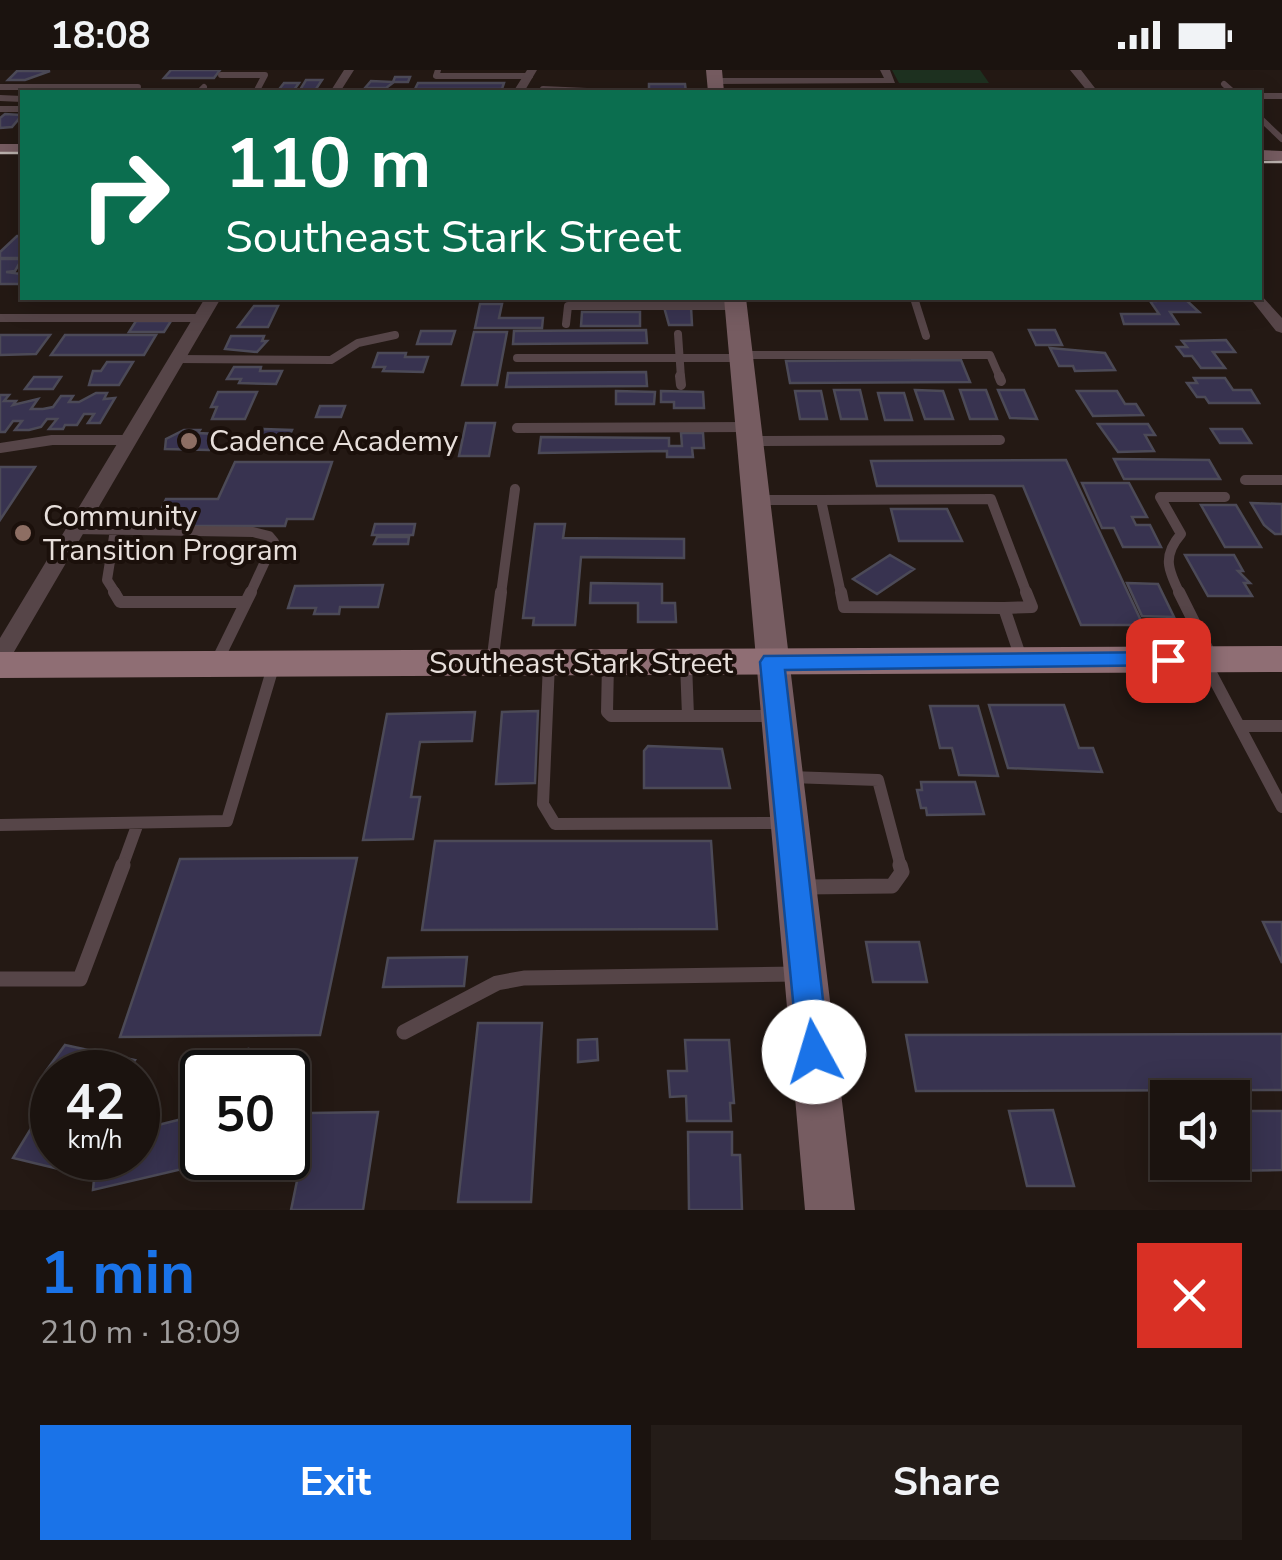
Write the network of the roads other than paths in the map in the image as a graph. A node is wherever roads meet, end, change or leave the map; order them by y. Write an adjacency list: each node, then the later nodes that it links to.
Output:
1 (438, 70): 3 (lane)
2 (1075, 70): 14 (street)
3 (531, 73)
4 (221, 75): 12 (lane)
5 (888, 76): 6 (street)
6 (715, 81)
7 (1224, 84): 15 (lane)
8 (0, 87): 11 (lane)
9 (138, 87): 11 (lane)
10 (542, 89): 13 (lane)
11 (76, 90)
12 (257, 90)
13 (564, 90)
14 (1091, 90)
15 (1231, 90)
16 (212, 300): 21 (street)
17 (915, 300): 26 (lane)
18 (1260, 300): 23 (street)
19 (736, 302): 22 (lane); 27 (main road)
20 (0, 318): 21 (lane)
21 (201, 318): 30 (street)
22 (566, 324)
23 (1282, 328)
24 (678, 334): 29 (lane)
25 (394, 335): 30 (lane)
26 (926, 336)
27 (741, 356): 29 (lane); 31 (lane); 34 (main road)
28 (517, 358): 29 (lane)
29 (679, 358): 32 (lane)
30 (176, 359): 35 (street)
31 (1002, 381)
32 (681, 385)
33 (517, 428): 34 (lane)
34 (749, 434): 36 (lane); 42 (main road)
35 (128, 440): 37 (lane); 44 (street)
36 (1000, 440)
37 (0, 448)
38 (1244, 480): 39 (lane)
39 (1282, 480)
40 (515, 489): 58 (lane)
41 (1225, 497): 51 (lane)
42 (756, 500): 43 (lane); 53 (main road)
43 (820, 500): 47 (lane); 47 (lane)
44 (75, 529): 45 (lane); 48 (street)
45 (116, 530): 46 (lane); 46 (lane)
46 (246, 602): 56 (lane)
47 (1004, 608): 50 (lane)
48 (0, 658)
49 (1282, 659): 51 (main road, Southeast Stark Street)
50 (1022, 660): 51 (main road, Southeast Stark Street); 53 (main road, Southeast Stark Street)
51 (1209, 660): 62 (lane)
52 (686, 662): 53 (main road, Southeast Stark Street); 55 (main road, Southeast Stark Street); 60 (lane)
53 (772, 662): 61 (main road)
54 (549, 663): 55 (main road, Southeast Stark Street); 58 (main road, Southeast Stark Street); 67 (lane)
55 (608, 663): 60 (lane)
56 (216, 664): 57 (main road, Southeast Stark Street); 59 (main road, Southeast Stark Street)
57 (274, 664): 58 (main road, Southeast Stark Street); 66 (lane)
58 (492, 664)
59 (0, 665)
60 (688, 716): 61 (lane)
61 (778, 716): 64 (main road)
62 (1239, 726): 63 (lane); 65 (lane)
63 (1282, 726)
64 (784, 777): 67 (main road); 69 (lane)
65 (1282, 807)
66 (138, 823): 68 (lane); 71 (lane)
67 (790, 823): 69 (main road)
68 (0, 825)
69 (796, 887): 70 (main road)
70 (806, 974): 72 (lane); 73 (main road)
71 (0, 979)
72 (404, 1032)
73 (830, 1210)

